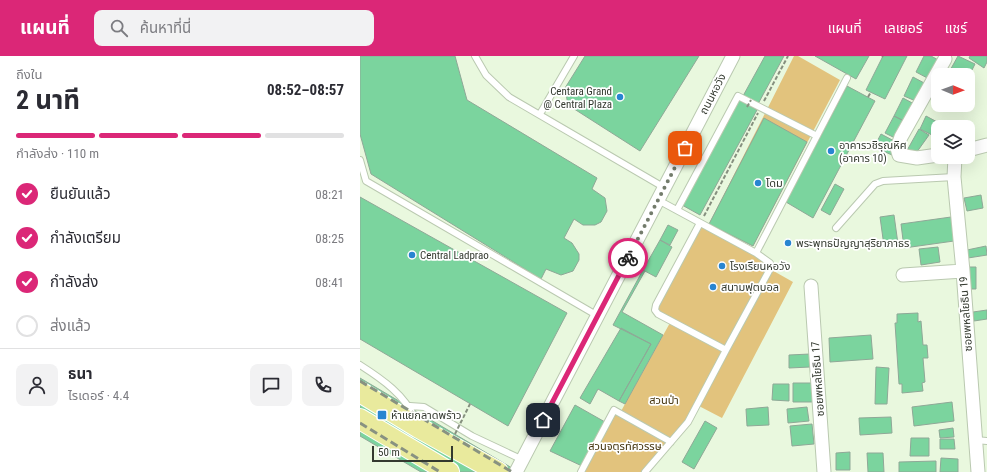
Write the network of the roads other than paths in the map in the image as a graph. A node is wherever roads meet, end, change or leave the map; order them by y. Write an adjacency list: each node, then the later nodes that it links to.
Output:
1 (475, 56): 6 (lane)
2 (574, 56): 6 (lane)
3 (733, 56): 14 (street, ถนนหอวัง)
4 (945, 59): 10 (street)
5 (847, 78): 7 (lane)
6 (540, 114): 14 (lane)
7 (817, 136): 16 (lane); 19 (lane)
8 (987, 145): 9 (street)
9 (975, 148)
10 (931, 155)
11 (360, 160): 23 (lane)
12 (955, 164): 13 (street, ซอยพหลโยธิน 19)
13 (954, 177): 18 (lane); 20 (street, ซอยพหลโยธิน 19)
14 (665, 188): 15 (street, ถนนหอวัง)
15 (658, 200): 16 (lane); 23 (street, ถนนหอวัง)
16 (677, 210): 17 (lane)
17 (700, 223): 19 (lane); 24 (lane)
18 (836, 228)
19 (756, 253): 24 (lane)
20 (963, 271): 21 (street); 30 (street, ซอยพหลโยธิน 19)
21 (903, 275)
22 (811, 286): 38 (street, ซอยพหลโยธิน 17)
23 (598, 316): 32 (street, ถนนหอวัง)
24 (726, 350): 31 (lane)
25 (360, 365): 27 (lane)
26 (360, 392): 29 (main road)
27 (410, 406): 29 (lane); 32 (lane)
28 (362, 425): 33 (main road)
29 (418, 428): 34 (main road)
30 (981, 440): 39 (street, ซอยพหลโยธิน 19)
31 (671, 442): 36 (lane); 37 (lane)
32 (523, 460): 35 (street, ถนนหอวัง)
33 (449, 472)
34 (498, 472)
35 (516, 472)
36 (581, 472)
37 (645, 472)
38 (824, 472)
39 (978, 472)

